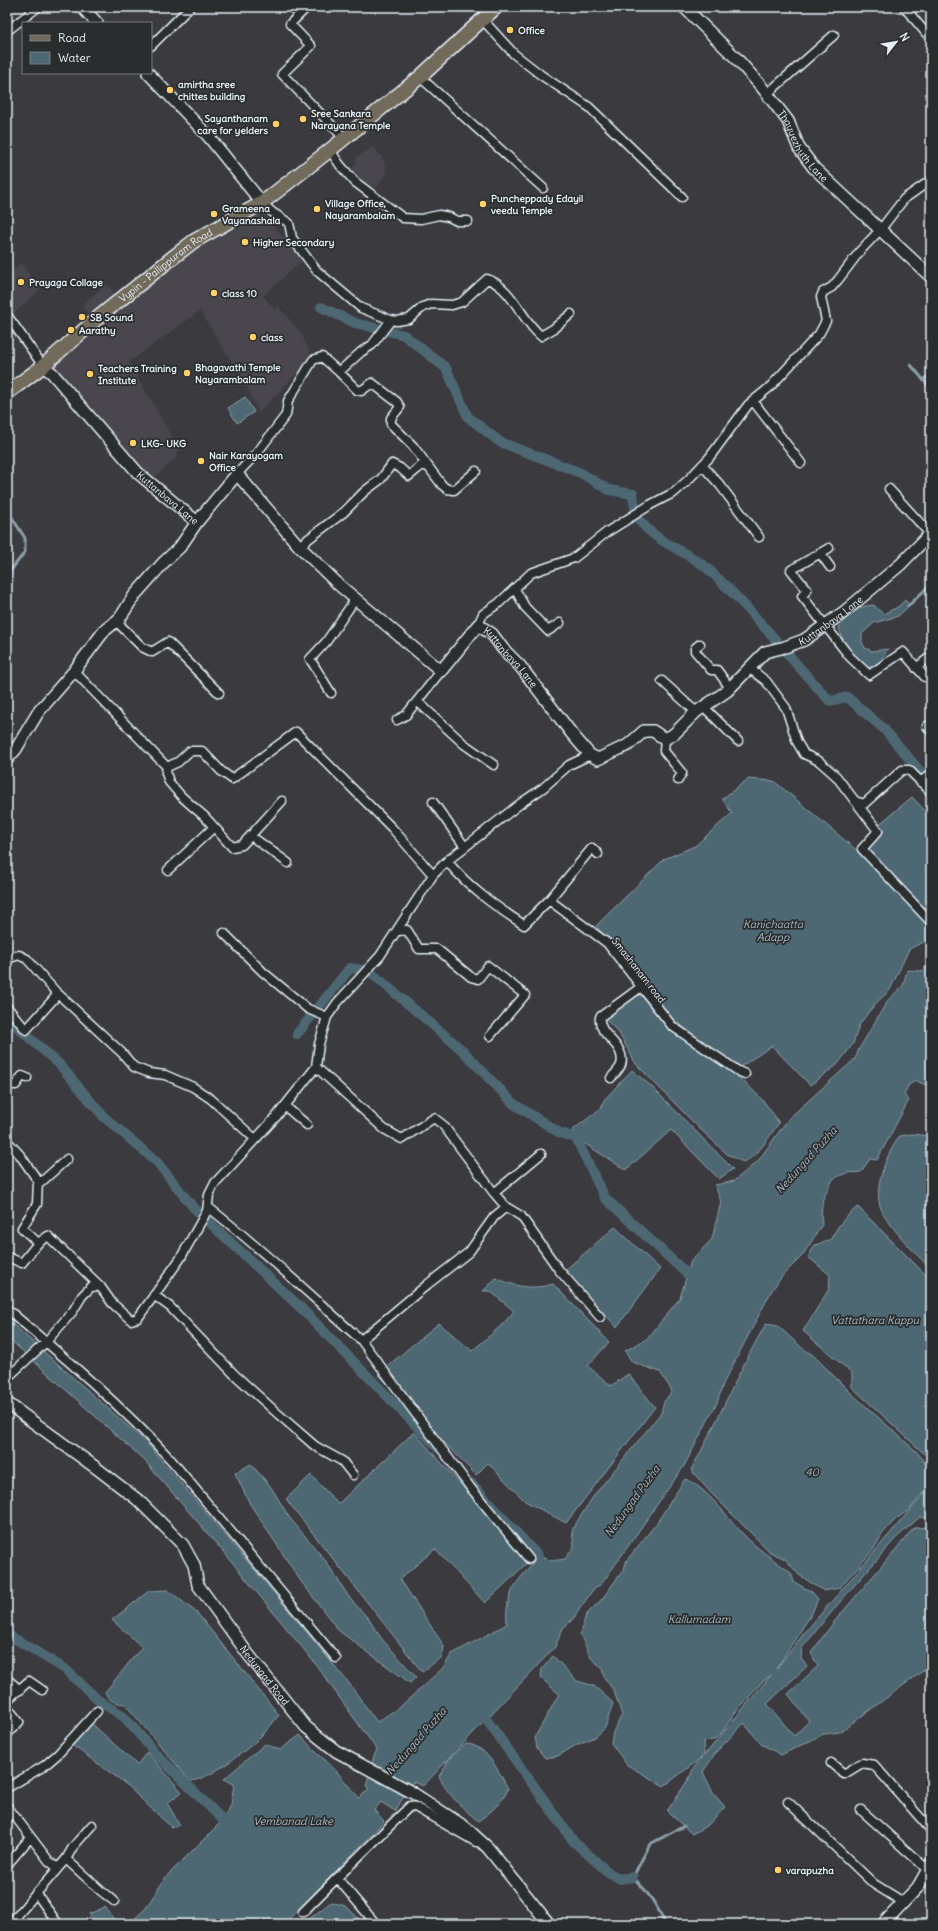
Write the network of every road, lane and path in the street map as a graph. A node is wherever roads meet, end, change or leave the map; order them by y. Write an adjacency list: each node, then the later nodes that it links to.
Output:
1 (38, 7): 10 (street)
2 (82, 7): 9 (street)
3 (190, 7): 13 (street)
4 (307, 7): 17 (street)
5 (496, 7): 8 (main road, Vypin - Pallippuram Road)
6 (684, 7): 16 (street, Thayyezhuth Lane)
7 (904, 7): 12 (street)
8 (482, 19): 15 (main road, Vypin - Pallippuram Road); 21 (street)
9 (96, 22)
10 (7, 30)
11 (834, 35): 16 (street)
12 (931, 40)
13 (152, 45)
14 (149, 74): 22 (street)
15 (420, 77): 17 (main road, Vypin - Pallippuram Road); 20 (street)
16 (767, 94): 24 (street, Thayyezhuth Lane)
17 (344, 138): 18 (main road, Vypin - Pallippuram Road)
18 (330, 150): 22 (main road, Vypin - Pallippuram Road); 23 (street)
19 (931, 180): 24 (street)
20 (543, 188)
21 (682, 197)
22 (262, 203): 28 (street); 29 (main road, Vypin - Pallippuram Road)
23 (468, 221)
24 (881, 229): 25 (street, Thayyezhuth Lane); 32 (street)
25 (931, 277)
26 (571, 314): 28 (street)
27 (7, 315): 29 (street)
28 (389, 322): 30 (street)
29 (43, 366): 31 (main road, Vypin - Pallippuram Road); 39 (street, Kuttanbava Lane)
30 (340, 372): 35 (street); 37 (street)
31 (7, 393)
32 (753, 401): 33 (street); 34 (street)
33 (802, 463)
34 (702, 465): 41 (street); 46 (street)
35 (428, 467): 36 (street); 42 (street)
36 (476, 471)
37 (237, 474): 39 (street, Kuttanbava Lane); 42 (street)
38 (888, 489): 40 (street)
39 (198, 522): 48 (street)
40 (930, 533): 50 (street, Kuttanbava Lane)
41 (759, 537)
42 (299, 546): 47 (street)
43 (829, 548): 44 (street)
44 (820, 553): 45 (street); 50 (street)
45 (830, 567)
46 (515, 589): 49 (street); 51 (street)
47 (356, 598): 57 (street); 62 (street)
48 (116, 621): 56 (street); 61 (street)
49 (560, 623)
50 (825, 624): 54 (street, Kuttanbava Lane); 55 (street)
51 (478, 625): 57 (street, Kuttanbava Lane); 68 (street, Kuttanbava Lane)
52 (700, 644): 60 (street)
53 (931, 656): 55 (street)
54 (749, 668): 60 (street, Kuttanbava Lane); 77 (street)
55 (916, 668): 58 (street)
56 (74, 671): 69 (street); 71 (street)
57 (441, 671): 63 (street)
58 (925, 678)
59 (662, 681): 64 (street)
60 (730, 688): 64 (street, Kuttanbava Lane)
61 (219, 693)
62 (331, 693)
63 (417, 700): 65 (street); 70 (street)
64 (700, 710): 66 (street, Kuttanbava Lane); 67 (street)
65 (397, 720)
66 (665, 739): 68 (street); 73 (street)
67 (738, 741)
68 (590, 755): 81 (street)
69 (7, 757)
70 (494, 765)
71 (167, 767): 79 (street); 86 (street)
72 (930, 775): 74 (street)
73 (678, 780)
74 (920, 782): 75 (street); 77 (street)
75 (931, 792)
76 (282, 801): 80 (street)
77 (855, 801): 88 (street)
78 (433, 802): 81 (street)
79 (214, 827): 80 (street); 85 (street)
80 (251, 836): 84 (street)
81 (465, 847): 83 (street)
82 (598, 854): 87 (street)
83 (447, 861): 86 (street); 87 (street)
84 (288, 863)
85 (168, 870)
86 (433, 875): 89 (street)
87 (549, 900): 92 (street, Smashanam road)
88 (931, 922)
89 (398, 931): 95 (street); 96 (street)
90 (224, 933): 95 (street)
91 (7, 959): 93 (street)
92 (641, 987): 98 (street, Smashanam road); 100 (street)
93 (58, 994): 94 (street); 104 (street)
94 (7, 1007)
95 (327, 1017): 97 (street)
96 (490, 1036)
97 (316, 1067): 102 (street); 109 (street)
98 (745, 1074)
99 (27, 1078): 101 (street)
100 (611, 1078)
101 (7, 1083)
102 (285, 1106): 103 (street); 104 (street)
103 (307, 1125)
104 (255, 1139): 111 (street)
105 (7, 1140): 108 (street)
106 (541, 1154): 109 (street)
107 (67, 1159): 108 (street)
108 (38, 1185): 112 (street)
109 (494, 1193): 110 (street)
110 (506, 1207): 117 (street); 118 (street)
111 (207, 1209): 115 (street); 118 (street)
112 (38, 1243): 113 (street); 114 (street)
113 (7, 1260)
114 (100, 1286): 115 (street); 119 (street)
115 (154, 1295): 122 (street)
116 (7, 1309): 119 (street)
117 (600, 1317)
118 (361, 1340): 123 (street)
119 (46, 1342): 120 (street); 124 (street)
120 (7, 1378)
121 (7, 1403): 140 (street, Nedungad Road)
122 (353, 1475)
123 (529, 1559)
124 (336, 1658)
125 (7, 1679): 126 (street)
126 (20, 1690): 127 (street); 128 (street)
127 (42, 1690)
128 (7, 1700)
129 (7, 1706): 131 (street)
130 (97, 1711): 133 (street)
131 (7, 1734)
132 (831, 1762): 138 (street)
133 (7, 1788)
134 (788, 1802): 148 (street)
135 (7, 1806): 139 (street)
136 (861, 1810): 143 (street)
137 (92, 1825): 141 (street)
138 (931, 1830)
139 (30, 1838): 142 (street); 144 (street)
140 (488, 1848): 145 (street); 153 (street, Nedungad Road)
141 (66, 1859): 144 (street); 147 (street)
142 (7, 1864)
143 (929, 1867): 148 (street)
144 (58, 1868): 146 (street)
145 (337, 1878): 149 (street); 152 (street)
146 (36, 1893): 150 (street); 151 (street)
147 (114, 1901)
148 (903, 1902): 154 (street)
149 (303, 1912)
150 (10, 1924)
151 (58, 1924)
152 (376, 1924)
153 (549, 1924)
154 (883, 1924)

